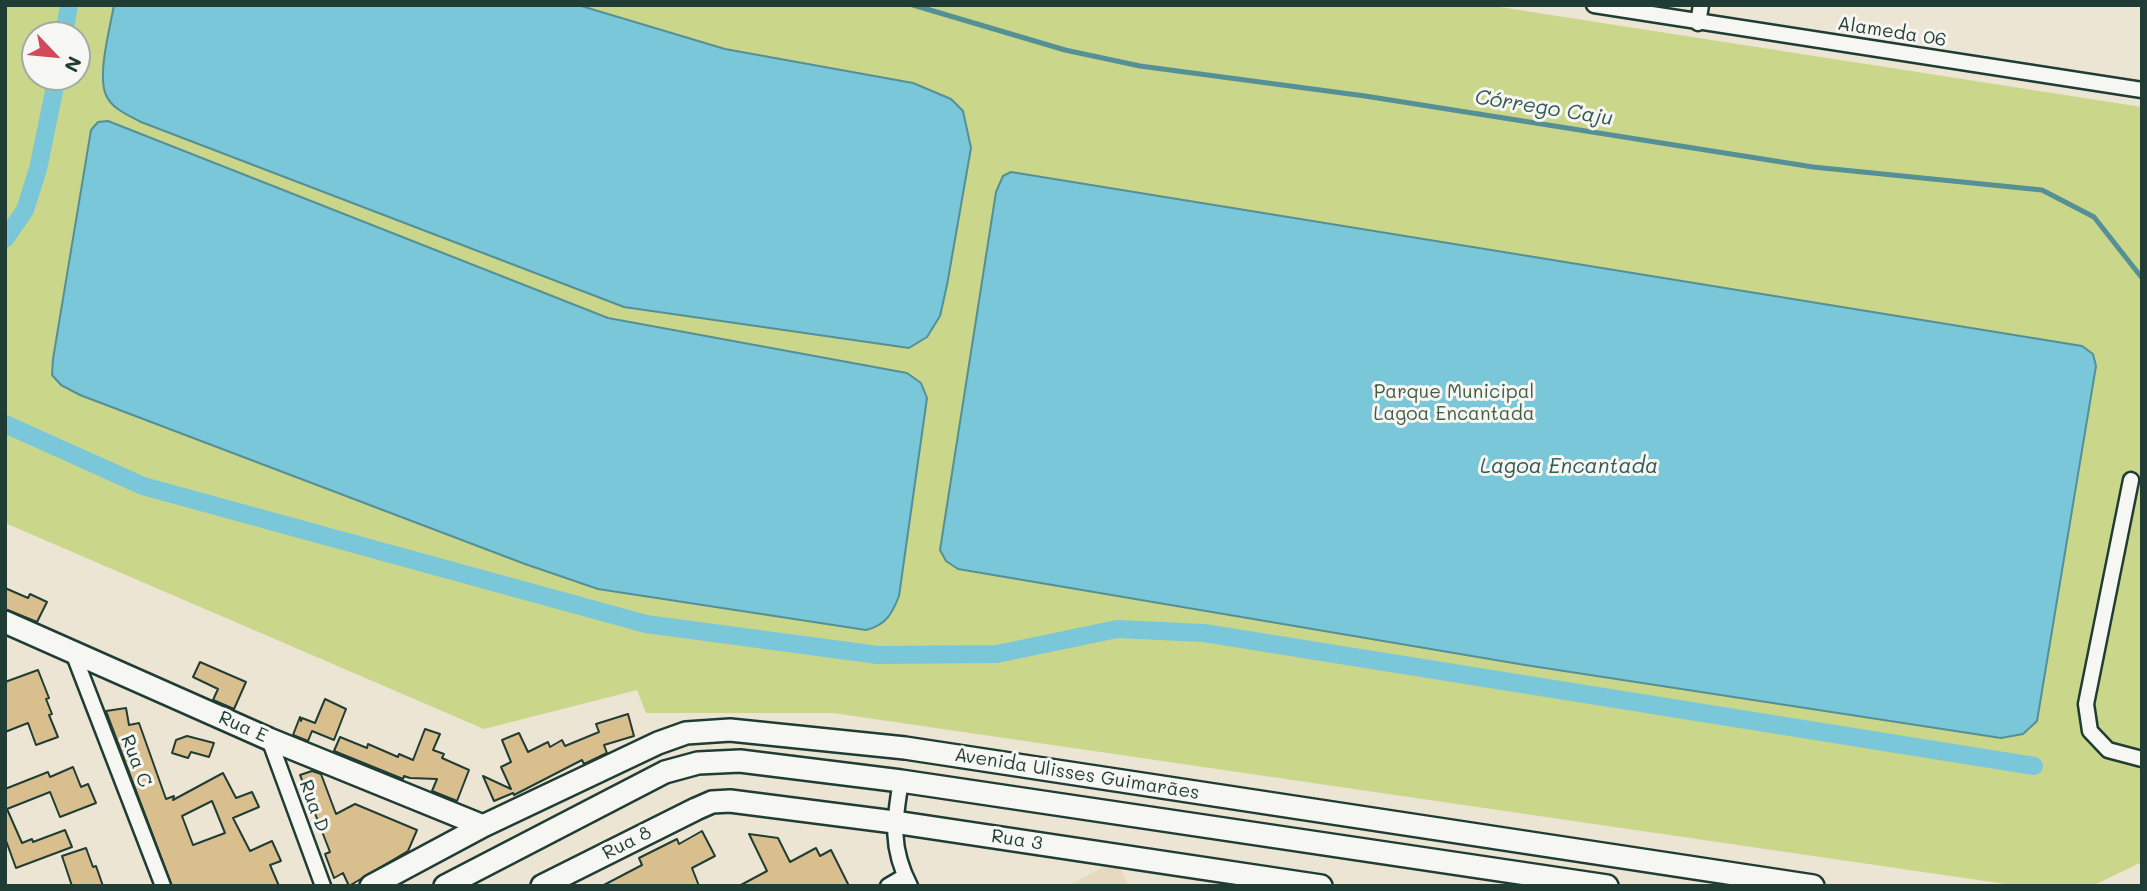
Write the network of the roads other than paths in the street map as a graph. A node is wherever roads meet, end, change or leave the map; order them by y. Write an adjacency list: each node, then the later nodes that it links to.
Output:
1 (1594, 5): 3 (street, Alameda 06)
2 (1701, 5): 3 (street)
3 (1699, 23): 4 (street, Alameda 06)
4 (2142, 90)
5 (2132, 480): 10 (street)
6 (5, 622): 7 (main road, Rua E)
7 (72, 650): 8 (main road, Rua E); 16 (street, Rua C)
8 (269, 739): 14 (main road, Rua E); 17 (street, Rua D)
9 (905, 748): 11 (main road); 14 (main road, Avenida Ulisses Guimarães); 24 (main road, Avenida Ulisses Guimarães)
10 (2142, 759)
11 (901, 781): 13 (street); 19 (main road, Avenida Ulisses Guimarães); 23 (main road, Avenida Ulisses Guimarães)
12 (712, 802): 13 (main road, Rua 3); 20 (main road, Rua 8)
13 (894, 822): 15 (street); 22 (main road, Rua 3)
14 (483, 826): 18 (main road, Avenida Ulisses Guimarães)
15 (908, 881): 21 (street)
16 (163, 886)
17 (323, 886)
18 (371, 886)
19 (444, 886)
20 (542, 886)
21 (888, 886)
22 (1321, 886)
23 (1607, 886)
24 (1813, 886)

